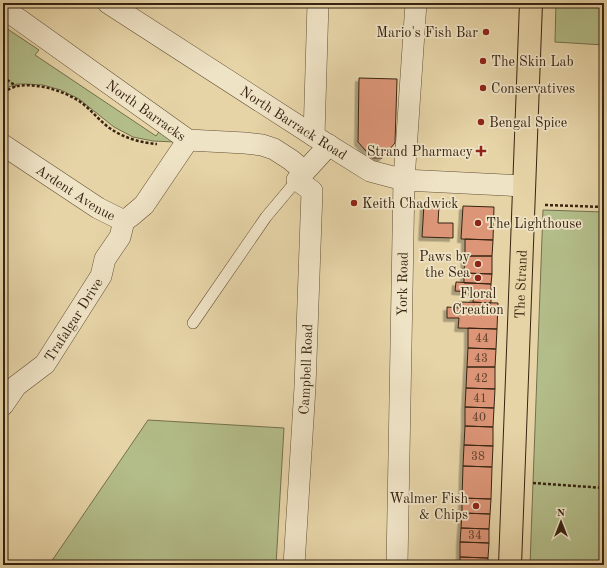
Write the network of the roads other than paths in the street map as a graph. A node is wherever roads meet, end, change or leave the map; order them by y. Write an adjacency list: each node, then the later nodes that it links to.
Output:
1 (108, 3): 7 (street, North Barrack Road)
2 (318, 3): 7 (street)
3 (416, 3): 10 (street, York Road)
4 (531, 3): 11 (main road, The Strand)
5 (3, 8): 6 (street, North Barracks)
6 (188, 140): 9 (street, North Barracks); 12 (street, Ardent Avenue)
7 (321, 141): 9 (street); 10 (street, North Barrack Road)
8 (3, 145): 12 (street, Ardent Avenue)
9 (301, 176): 13 (lane); 15 (street, Campbell Road)
10 (404, 180): 11 (street, North Barrack Road); 16 (street, York Road)
11 (524, 195): 17 (main road, The Strand)
12 (124, 221): 14 (street, Trafalgar Drive)
13 (193, 323)
14 (3, 405)
15 (294, 565)
16 (397, 565)
17 (510, 565)

